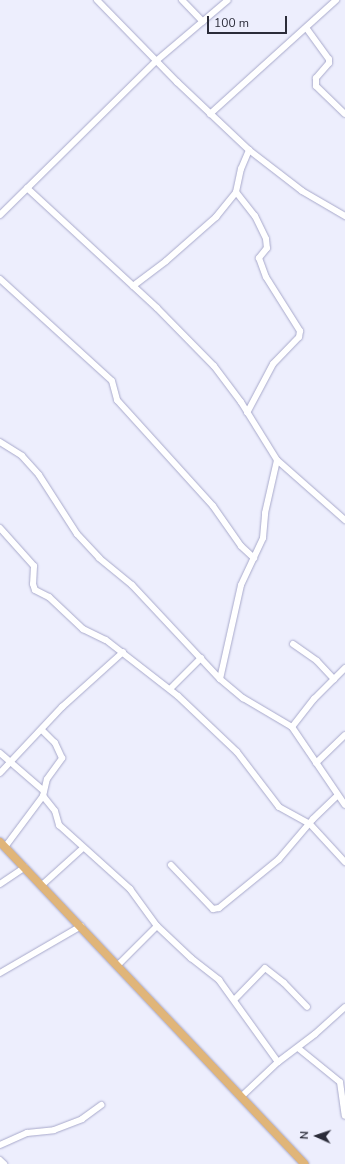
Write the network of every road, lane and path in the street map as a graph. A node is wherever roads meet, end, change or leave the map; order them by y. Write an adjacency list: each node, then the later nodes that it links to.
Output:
1 (97, 0): 7 (street)
2 (182, 0): 5 (street)
3 (228, 0): 5 (street)
4 (336, 0): 6 (street)
5 (203, 22): 7 (street)
6 (307, 29): 8 (street); 9 (street)
7 (156, 61): 8 (street); 11 (street)
8 (210, 114): 10 (street)
9 (345, 114)
10 (249, 150): 12 (street); 14 (street)
11 (27, 188): 13 (street); 16 (street)
12 (236, 192): 16 (street); 17 (street)
13 (0, 215)
14 (345, 216)
15 (0, 279): 22 (street)
16 (133, 286): 17 (street)
17 (247, 413): 19 (street)
18 (0, 442): 25 (street)
19 (277, 460): 20 (street); 22 (street)
20 (345, 520)
21 (0, 528): 24 (street)
22 (254, 558): 28 (street)
23 (293, 644): 27 (street)
24 (123, 652): 29 (street); 31 (street)
25 (201, 658): 28 (street); 29 (street)
26 (345, 668): 27 (street)
27 (334, 678): 30 (street)
28 (220, 679): 30 (street)
29 (170, 689): 40 (street)
30 (292, 727): 35 (street)
31 (42, 730): 34 (street); 37 (street)
32 (345, 735): 35 (street)
33 (0, 752): 34 (street)
34 (11, 761): 36 (street); 37 (street)
35 (316, 763): 38 (street)
36 (0, 773)
37 (44, 794): 41 (street); 42 (street)
38 (337, 796): 39 (street); 40 (street)
39 (345, 806)
40 (310, 824): 43 (street); 44 (street)
41 (3, 844): 45 (main road)
42 (83, 848): 47 (street); 49 (street)
43 (345, 862)
44 (171, 864)
45 (24, 867): 46 (street); 47 (main road)
46 (0, 884)
47 (42, 886): 48 (main road)
48 (81, 926): 50 (main road); 51 (street)
49 (157, 926): 50 (street); 52 (street)
50 (118, 965): 57 (main road)
51 (0, 973)
52 (235, 999): 53 (street); 56 (street)
53 (307, 1007)
54 (345, 1008): 55 (street)
55 (298, 1048): 56 (street); 59 (street)
56 (278, 1062): 57 (street)
57 (242, 1096): 63 (main road)
58 (101, 1105): 60 (street)
59 (345, 1116)
60 (0, 1145)
61 (0, 1160): 62 (street)
62 (4, 1164)
63 (304, 1164)

